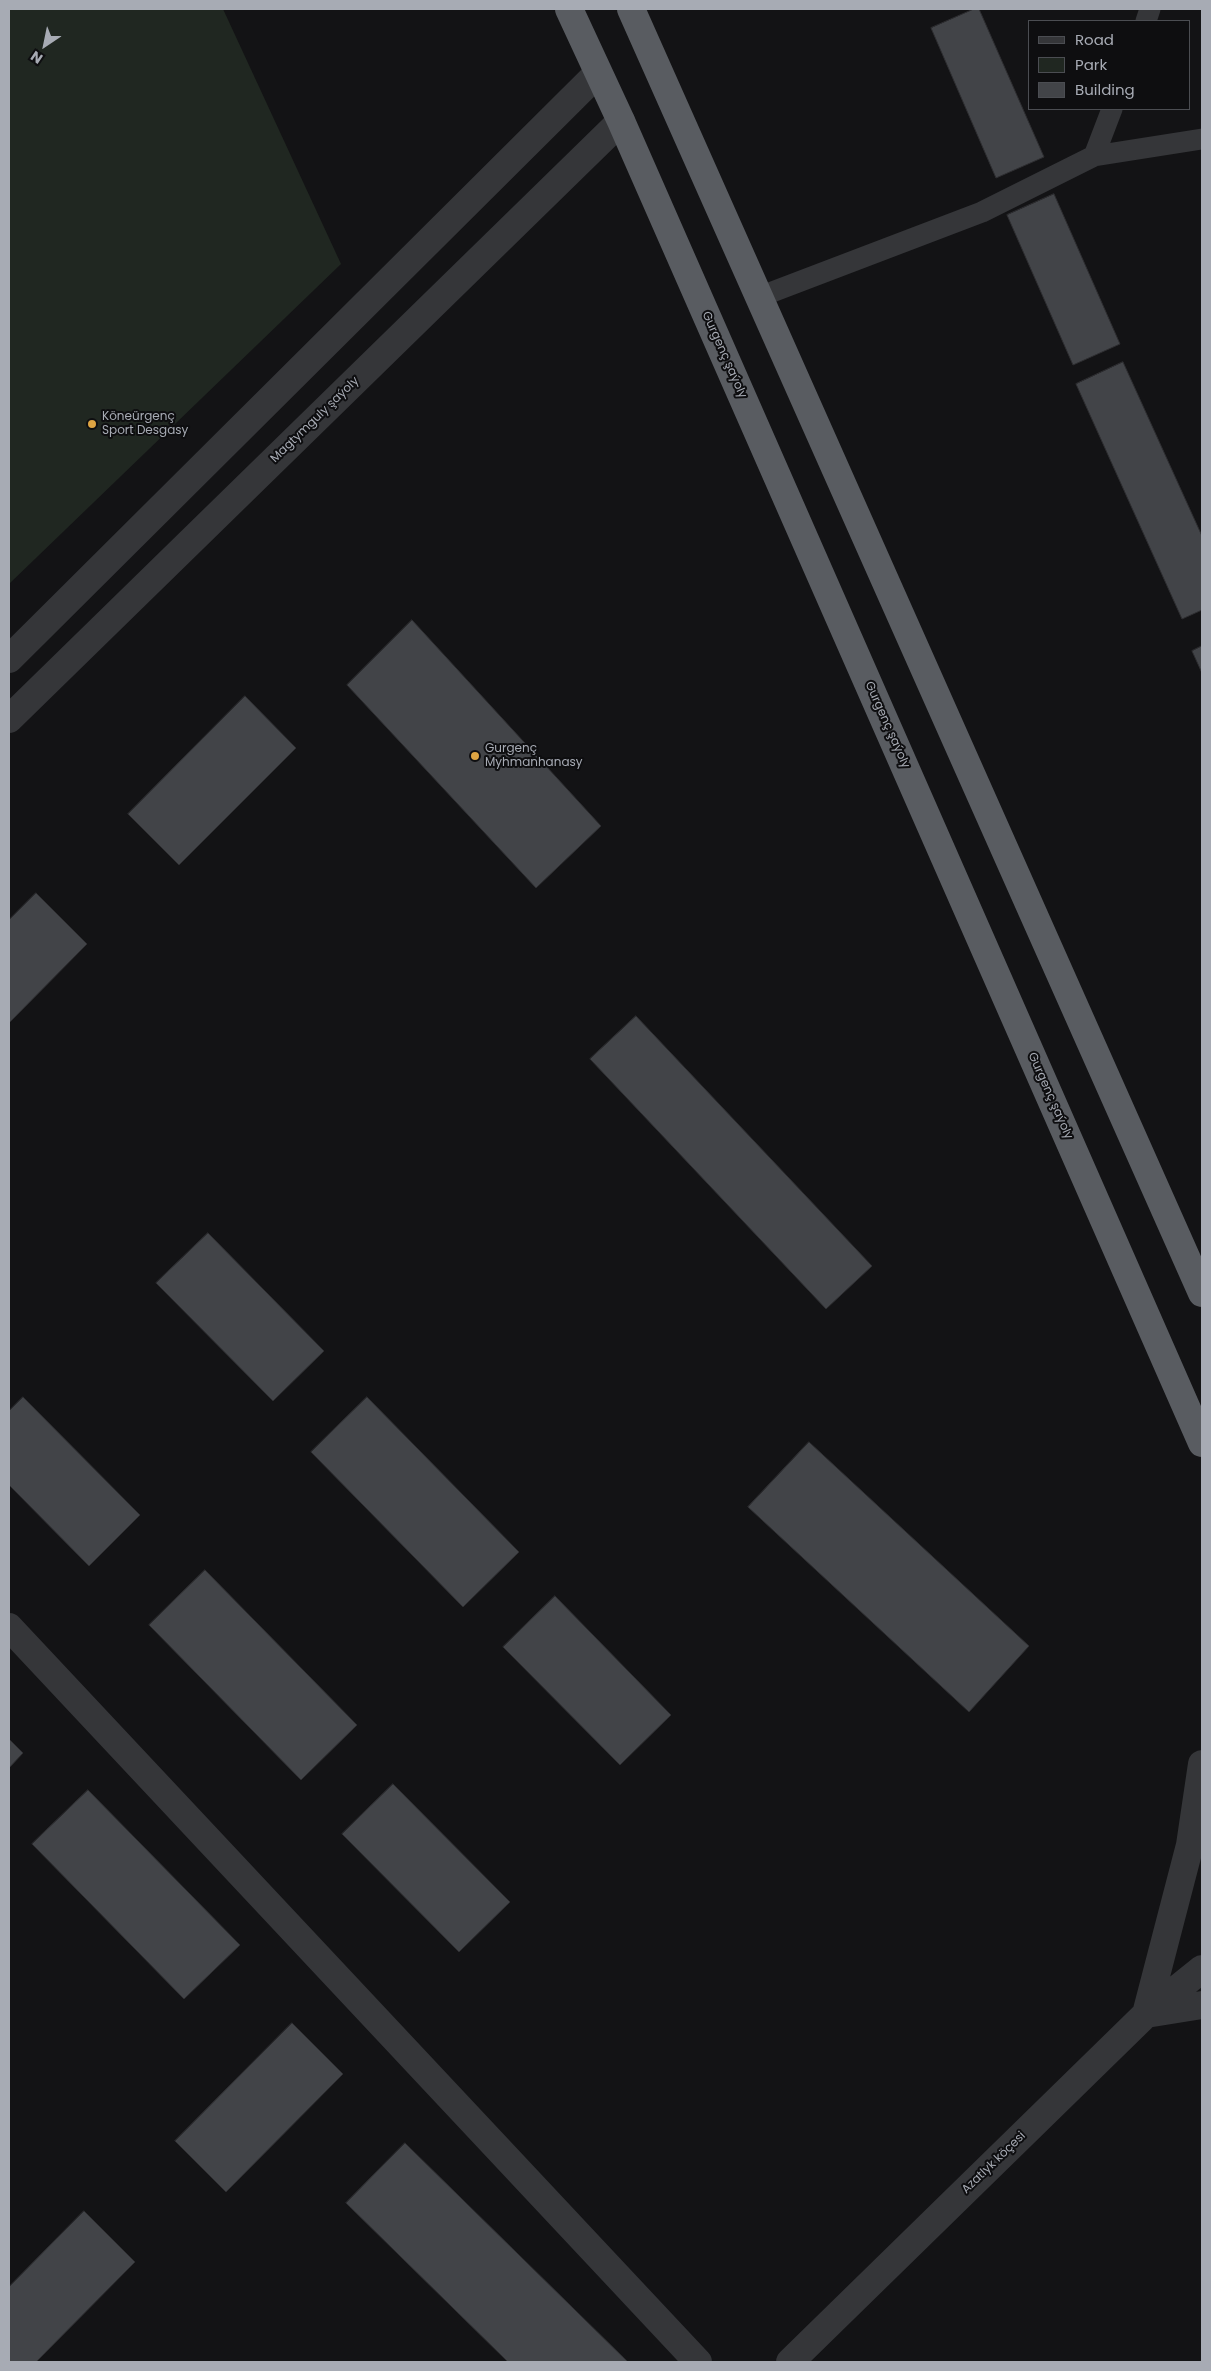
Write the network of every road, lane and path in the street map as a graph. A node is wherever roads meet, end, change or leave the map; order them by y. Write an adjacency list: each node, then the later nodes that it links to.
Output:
1 (569, 9): 3 (highway, Gurgenç şaýoly)
2 (631, 9): 8 (highway)
3 (598, 73): 5 (highway, Gurgenç şaýoly); 9 (street)
4 (1112, 110): 7 (lane)
5 (621, 121): 10 (street, Magtymguly şaýoly); 12 (highway, Gurgenç şaýoly)
6 (1202, 138): 7 (lane)
7 (1094, 156): 8 (lane)
8 (760, 297): 11 (highway)
9 (9, 659)
10 (9, 719)
11 (1202, 1293)
12 (1202, 1443)
13 (9, 1627): 18 (street)
14 (1202, 1764): 17 (street)
15 (1202, 1969): 17 (street, Azatlyk köçesi)
16 (1202, 2005): 17 (street)
17 (1146, 2014): 19 (street, Azatlyk köçesi)
18 (698, 2362)
19 (790, 2362)

